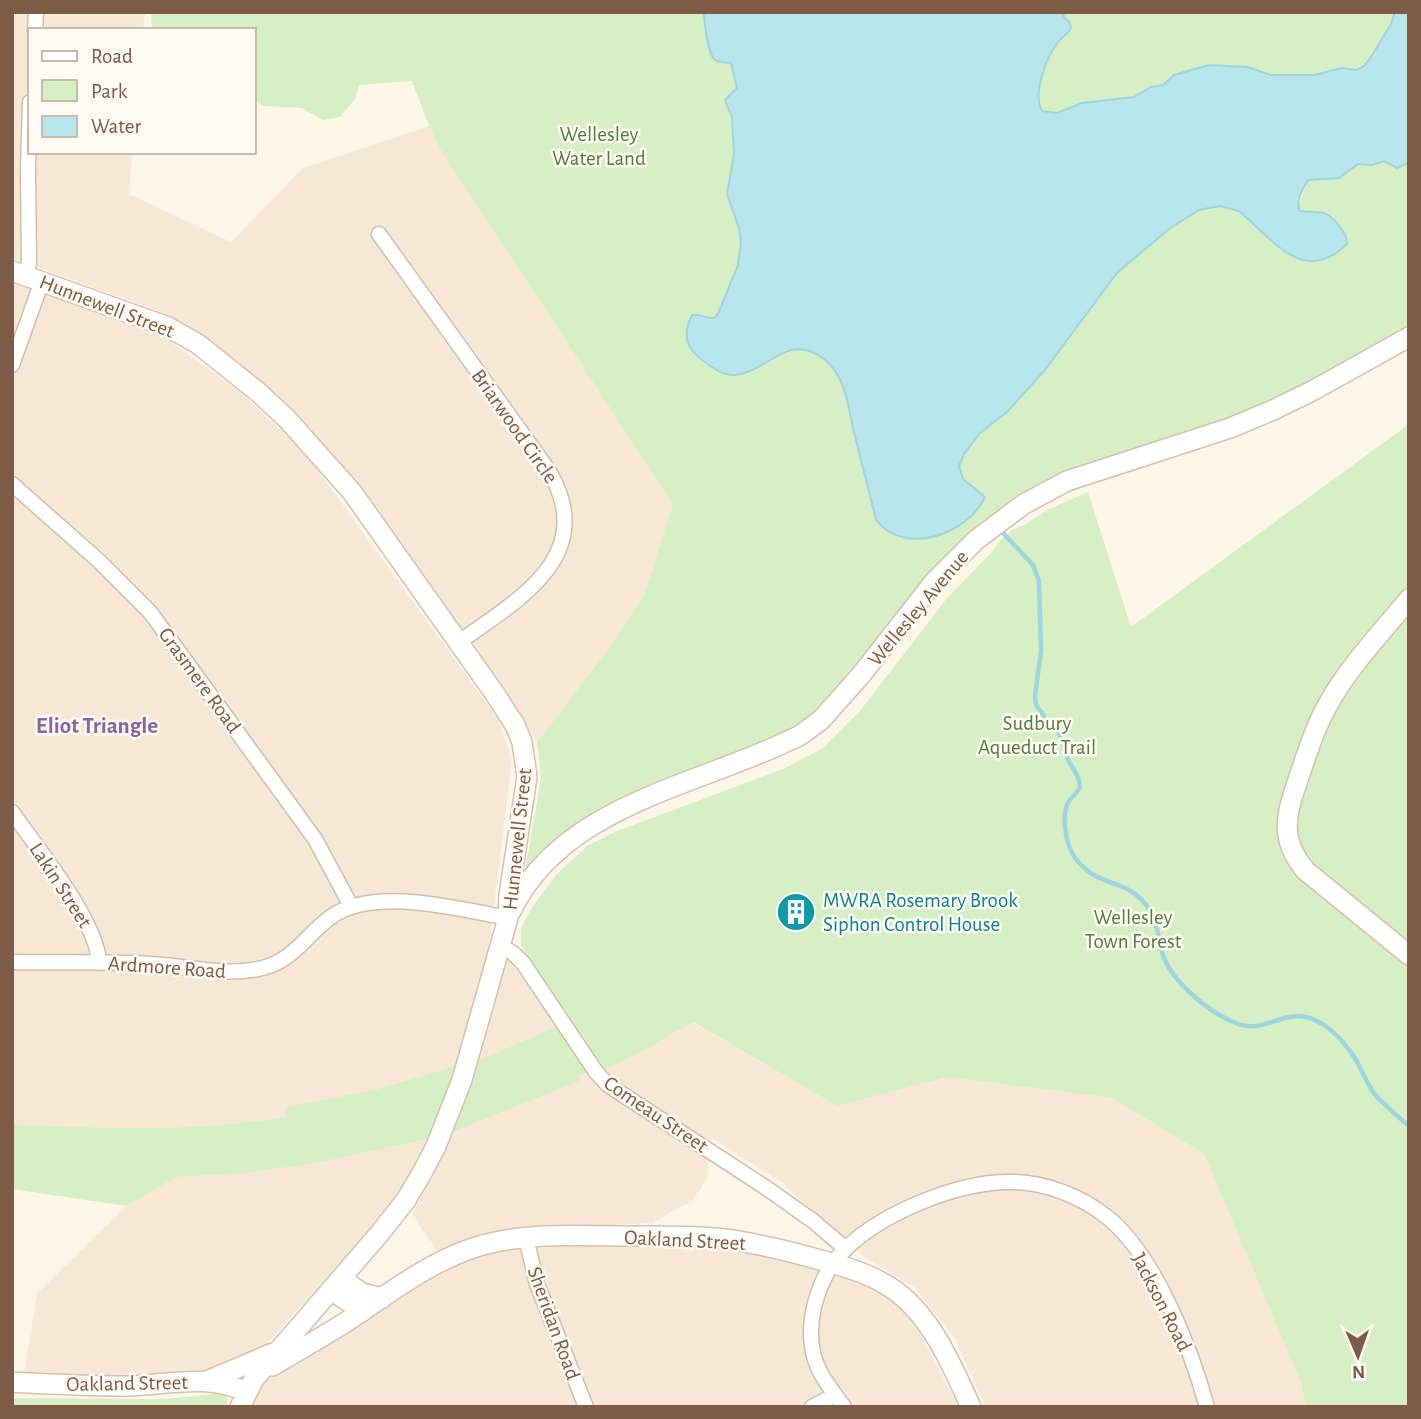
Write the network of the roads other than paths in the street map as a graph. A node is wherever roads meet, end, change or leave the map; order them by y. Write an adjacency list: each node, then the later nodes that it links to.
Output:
1 (28, 146): 3 (street)
2 (379, 234): 8 (street, Briarwood Circle)
3 (27, 276): 5 (street); 8 (main road, Hunnewell Street)
4 (1409, 337): 11 (main road, Wellesley Avenue)
5 (12, 365)
6 (12, 484): 10 (street, Grasmere Road)
7 (1409, 599): 13 (main road)
8 (459, 642): 11 (main road, Hunnewell Street)
9 (12, 812): 15 (street, Lakin Street)
10 (351, 906): 11 (street, Ardmore Road); 15 (street, Ardmore Road)
11 (508, 918): 12 (main road, Hunnewell Street)
12 (501, 946): 17 (street, Comeau Street); 18 (main road, Hunnewell Street)
13 (1409, 955)
14 (12, 961): 15 (street, Ardmore Road)
15 (99, 963)
16 (526, 1238): 17 (main road, Oakland Street); 19 (main road, Oakland Street); 27 (street, Sheridan Road)
17 (839, 1256): 26 (street); 29 (main road, Oakland Street); 30 (street, Jackson Road)
18 (337, 1285): 19 (main road); 20 (main road); 21 (main road, Hunnewell Street)
19 (382, 1298): 20 (main road, Oakland Street)
20 (363, 1311): 22 (main road, Oakland Street)
21 (277, 1352): 22 (main road, Hunnewell Street); 23 (main road)
22 (259, 1373): 25 (main road, Hunnewell Street)
23 (207, 1381): 24 (main road, Oakland Street); 25 (main road, Oakland Street)
24 (12, 1382)
25 (243, 1399)
26 (840, 1401): 28 (street)
27 (586, 1407)
28 (812, 1407)
29 (971, 1407)
30 (1207, 1407)

